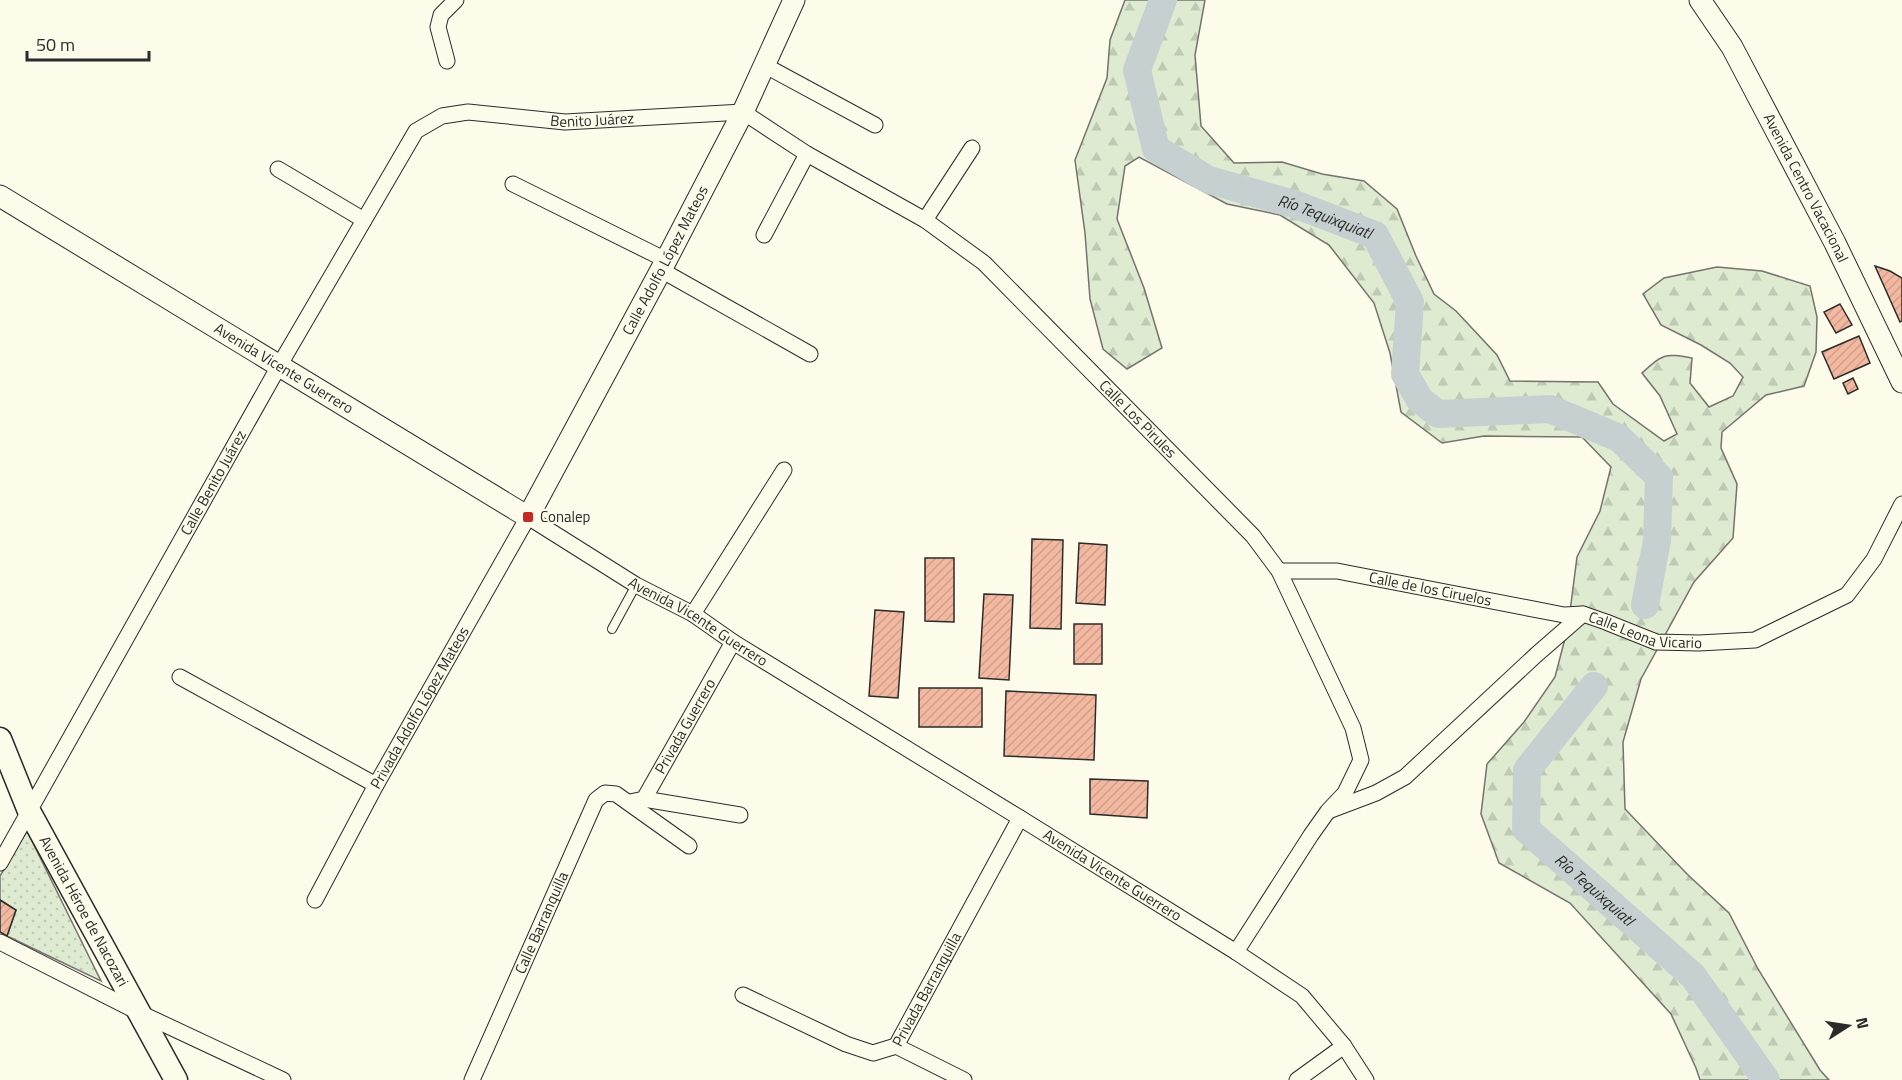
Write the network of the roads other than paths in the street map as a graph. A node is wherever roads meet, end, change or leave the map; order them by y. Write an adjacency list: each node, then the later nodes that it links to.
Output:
1 (456, 0): 4 (street)
2 (794, 0): 5 (main road, Calle Adolfo López Mateos)
3 (1700, 0): 20 (main road, Avenida Centro Vacacional)
4 (447, 61)
5 (764, 65): 6 (main road, Calle Adolfo López Mateos); 8 (street)
6 (743, 112): 7 (street, Benito Juárez); 10 (street, Calle Los Pirules); 17 (main road, Calle Adolfo López Mateos)
7 (442, 116): 14 (street, Calle Benito Juárez)
8 (875, 124)
9 (972, 148): 15 (street)
10 (807, 154): 15 (street, Calle Los Pirules); 16 (street)
11 (278, 169): 14 (street)
12 (513, 184): 17 (street)
13 (0, 196): 19 (main road, Avenida Vicente Guerrero)
14 (364, 220): 19 (street, Calle Benito Juárez)
15 (925, 220): 24 (street, Calle Los Pirules)
16 (764, 235)
17 (664, 265): 18 (street); 23 (main road, Calle Adolfo López Mateos)
18 (810, 354)
19 (279, 366): 23 (main road, Avenida Vicente Guerrero); 34 (street, Calle Benito Juárez)
20 (1902, 382)
21 (784, 470): 26 (street)
22 (1902, 504): 27 (street, Calle Leona Vicario)
23 (528, 517): 25 (street, Avenida Vicente Guerrero); 32 (street, Privada Adolfo López Mateos)
24 (1279, 571): 27 (street, Calle de los Ciruelos); 35 (street, Calle Los Pirules)
25 (636, 585): 26 (street, Avenida Vicente Guerrero); 28 (lane)
26 (693, 614): 29 (street, Avenida Vicente Guerrero)
27 (1582, 614): 35 (street, Calle Leona Vicario)
28 (612, 629)
29 (733, 642): 33 (street, Privada Guerrero); 37 (street, Avenida Vicente Guerrero)
30 (180, 677): 32 (street)
31 (0, 739): 34 (main road, Avenida Héroe de Nacozari)
32 (376, 785): 40 (street, Privada Adolfo López Mateos)
33 (637, 801): 36 (street); 38 (street); 49 (street, Calle Barranquilla)
34 (29, 811): 39 (street, Calle Benito Juárez); 44 (main road, Avenida Héroe de Nacozari)
35 (1328, 811): 42 (street, Calle Los Pirules)
36 (740, 815)
37 (1020, 818): 42 (street, Avenida Vicente Guerrero); 45 (street, Privada Barranquilla)
38 (689, 846)
39 (0, 863)
40 (315, 900)
41 (0, 942): 44 (street)
42 (1236, 952): 46 (street, Avenida Vicente Guerrero)
43 (743, 995): 45 (street, Privada Barranquilla)
44 (138, 1012): 47 (main road, Avenida Héroe de Nacozari); 48 (street)
45 (896, 1046): 50 (street)
46 (1344, 1046): 51 (street); 52 (street, Avenida Vicente Guerrero)
47 (176, 1080)
48 (283, 1080)
49 (472, 1080)
50 (964, 1080)
51 (1297, 1080)
52 (1366, 1080)

